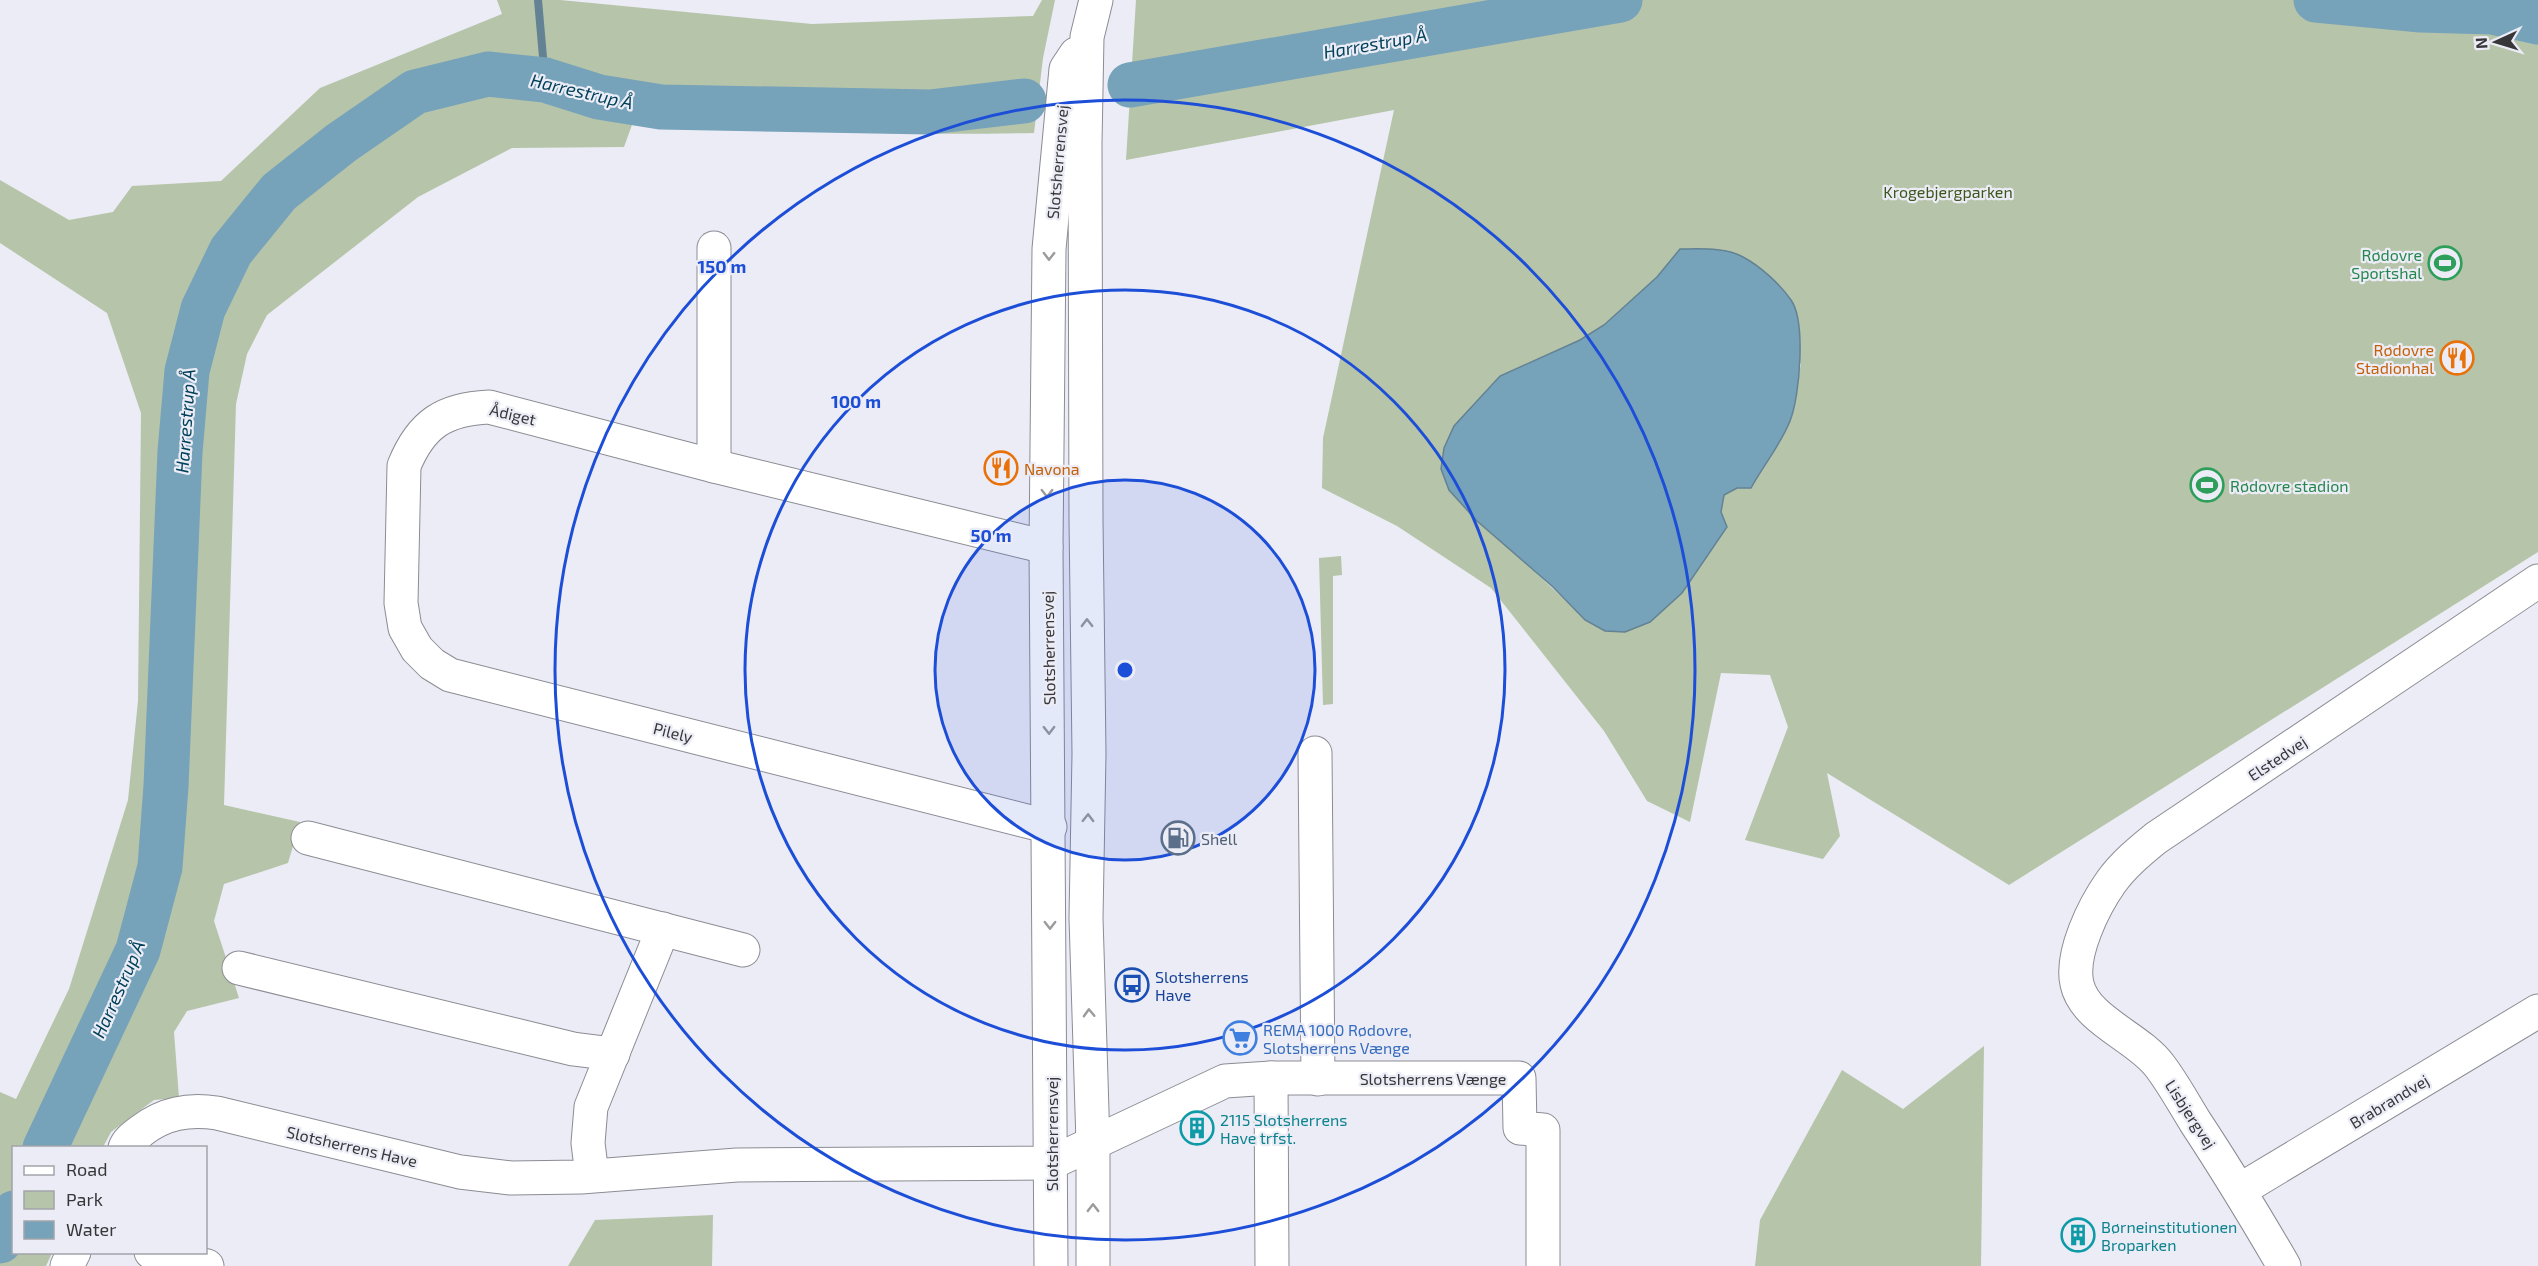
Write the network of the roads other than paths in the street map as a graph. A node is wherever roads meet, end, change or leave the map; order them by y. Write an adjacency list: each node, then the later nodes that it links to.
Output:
1 (1096, 0): 2 (street, Slotsherrensvej)
2 (1087, 37): 6 (street, Slotsherrensvej, one-way to 6); 19 (street, Slotsherrensvej, one-way to 2)
3 (714, 248): 4 (street)
4 (714, 466): 5 (street, Ådiget); 6 (street, Ådiget)
5 (403, 537): 9 (street, Pilely)
6 (1047, 547): 9 (street, Slotsherrensvej, one-way to 9)
7 (2538, 581): 14 (street, Elstedvej)
8 (1315, 753): 18 (street)
9 (1050, 827): 21 (street, Slotsherrensvej, one-way to 21)
10 (308, 838): 11 (street)
11 (663, 929): 12 (street); 16 (street)
12 (743, 950)
13 (239, 968): 16 (street)
14 (2076, 981): 23 (street, Lisbjergvej)
15 (2538, 1011): 23 (street, Brabrandvej)
16 (613, 1054): 22 (street)
17 (1271, 1078): 18 (street, Slotsherrens Vænge); 19 (street, Slotsherrens Vænge); 28 (street)
18 (1318, 1079): 29 (street, Slotsherrens Vænge)
19 (1093, 1143): 21 (street, Slotsherrens Vænge); 27 (street, Slotsherrensvej, one-way to 19)
20 (126, 1146): 22 (street, Slotsherrens Have)
21 (1051, 1163): 22 (street, Slotsherrens Have); 26 (street, Slotsherrensvej)
22 (592, 1175)
23 (2240, 1190): 30 (street, Lisbjergvej)
24 (159, 1254): 25 (street)
25 (207, 1266)
26 (1051, 1266)
27 (1093, 1266)
28 (1272, 1266)
29 (1543, 1266)
30 (2284, 1266)

